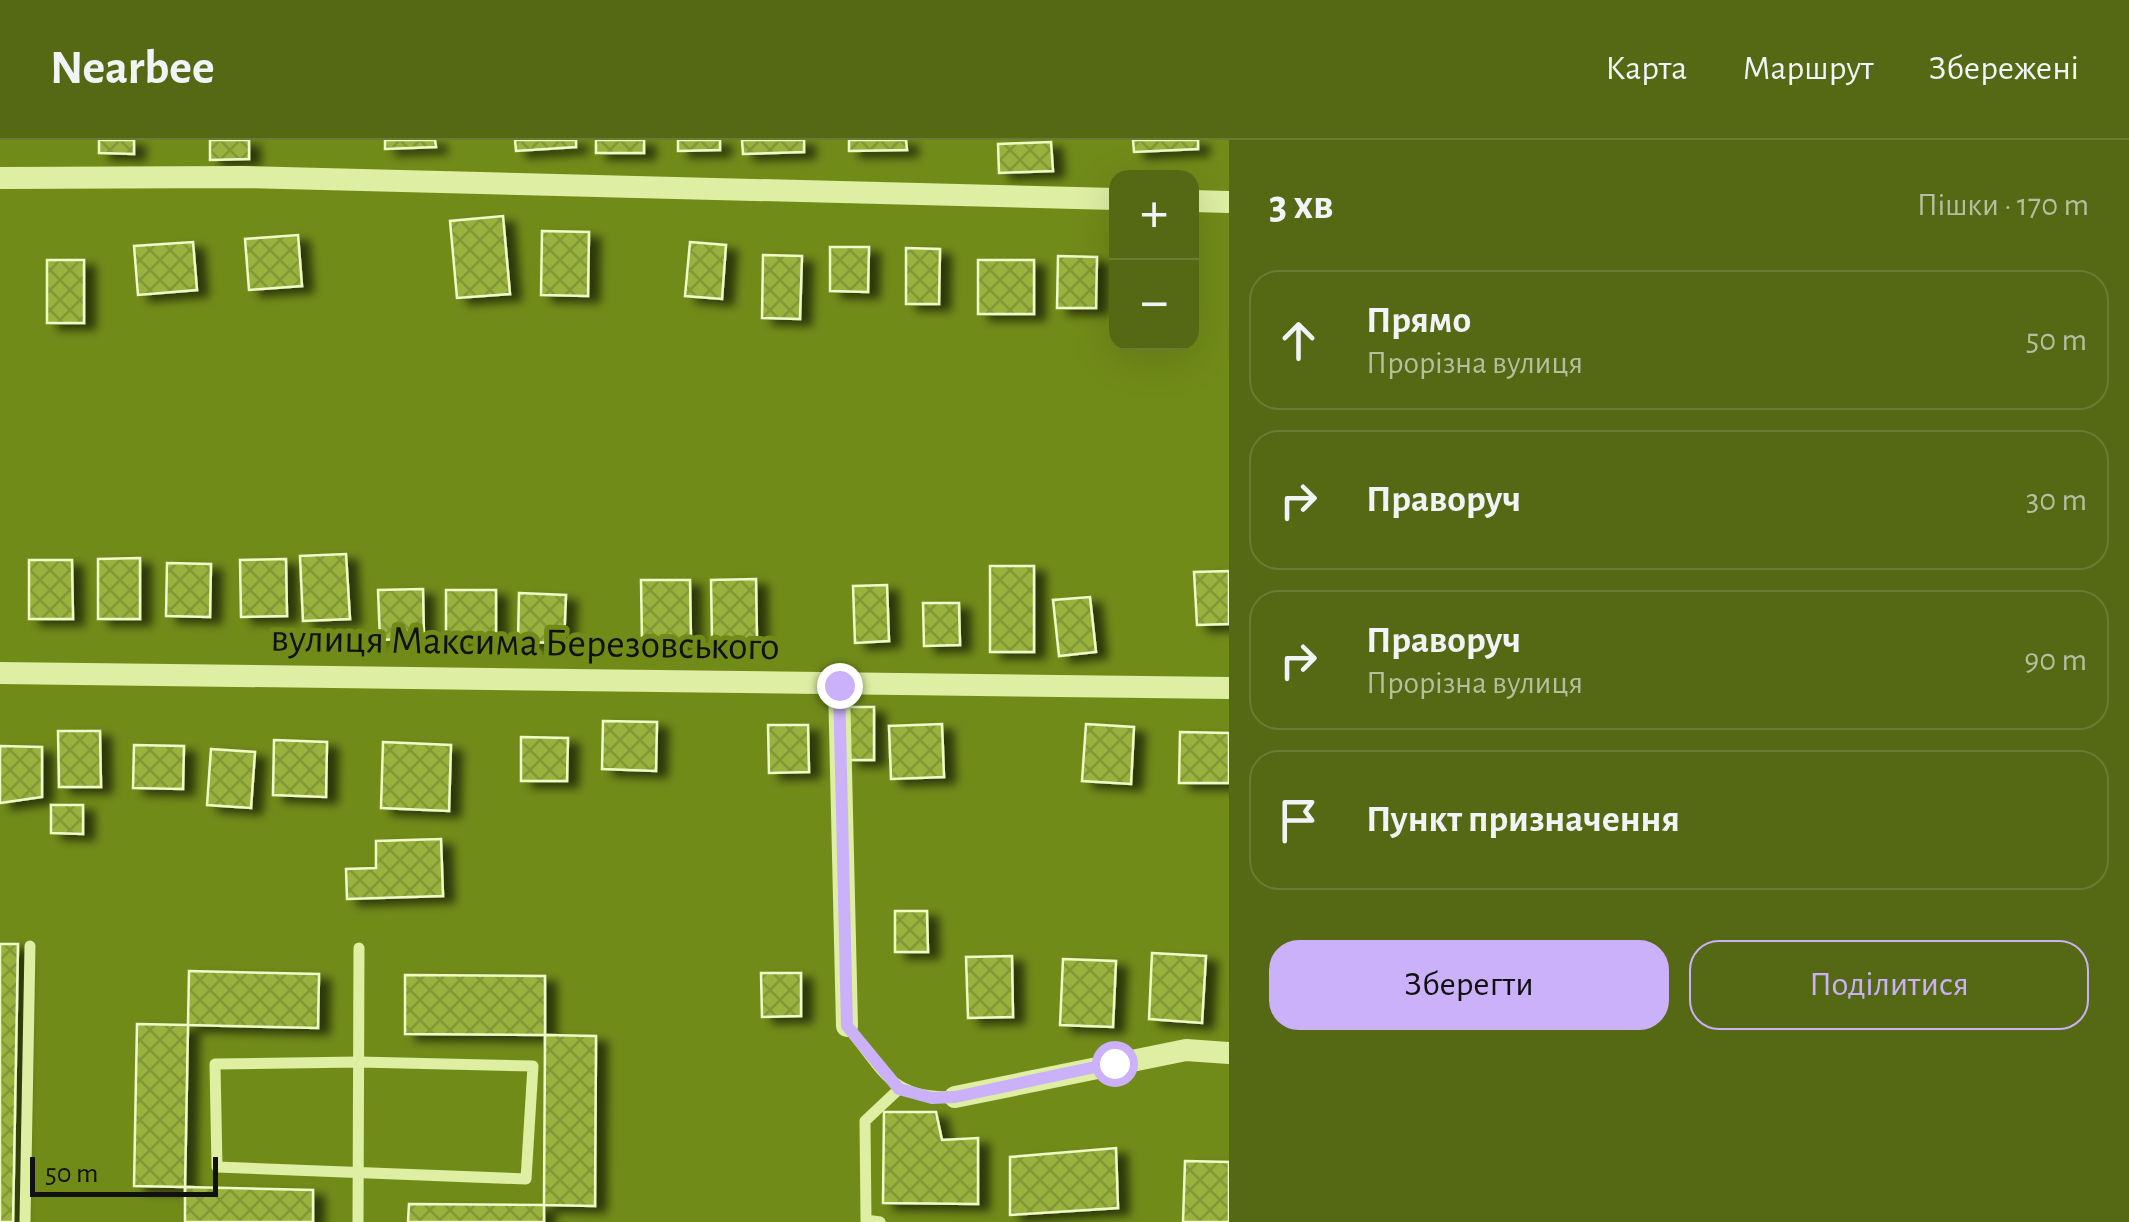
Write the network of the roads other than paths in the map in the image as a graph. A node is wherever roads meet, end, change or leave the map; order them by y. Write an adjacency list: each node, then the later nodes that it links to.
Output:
1 (0, 178): 2 (street)
2 (1109, 200)
3 (1199, 202): 4 (street)
4 (1229, 202)
5 (0, 673): 6 (street, вулиця Максима Березовського)
6 (839, 685): 7 (street, вулиця Максима Березовського); 10 (street)
7 (1229, 688)
8 (30, 946): 16 (lane)
9 (358, 948): 12 (lane)
10 (847, 1026): 13 (lane)
11 (1229, 1053): 14 (street)
12 (358, 1062): 15 (lane); 15 (lane); 15 (lane)
13 (899, 1089): 14 (lane); 18 (lane)
14 (955, 1097)
15 (358, 1174): 17 (lane)
16 (25, 1222)
17 (358, 1222)
18 (880, 1222)

